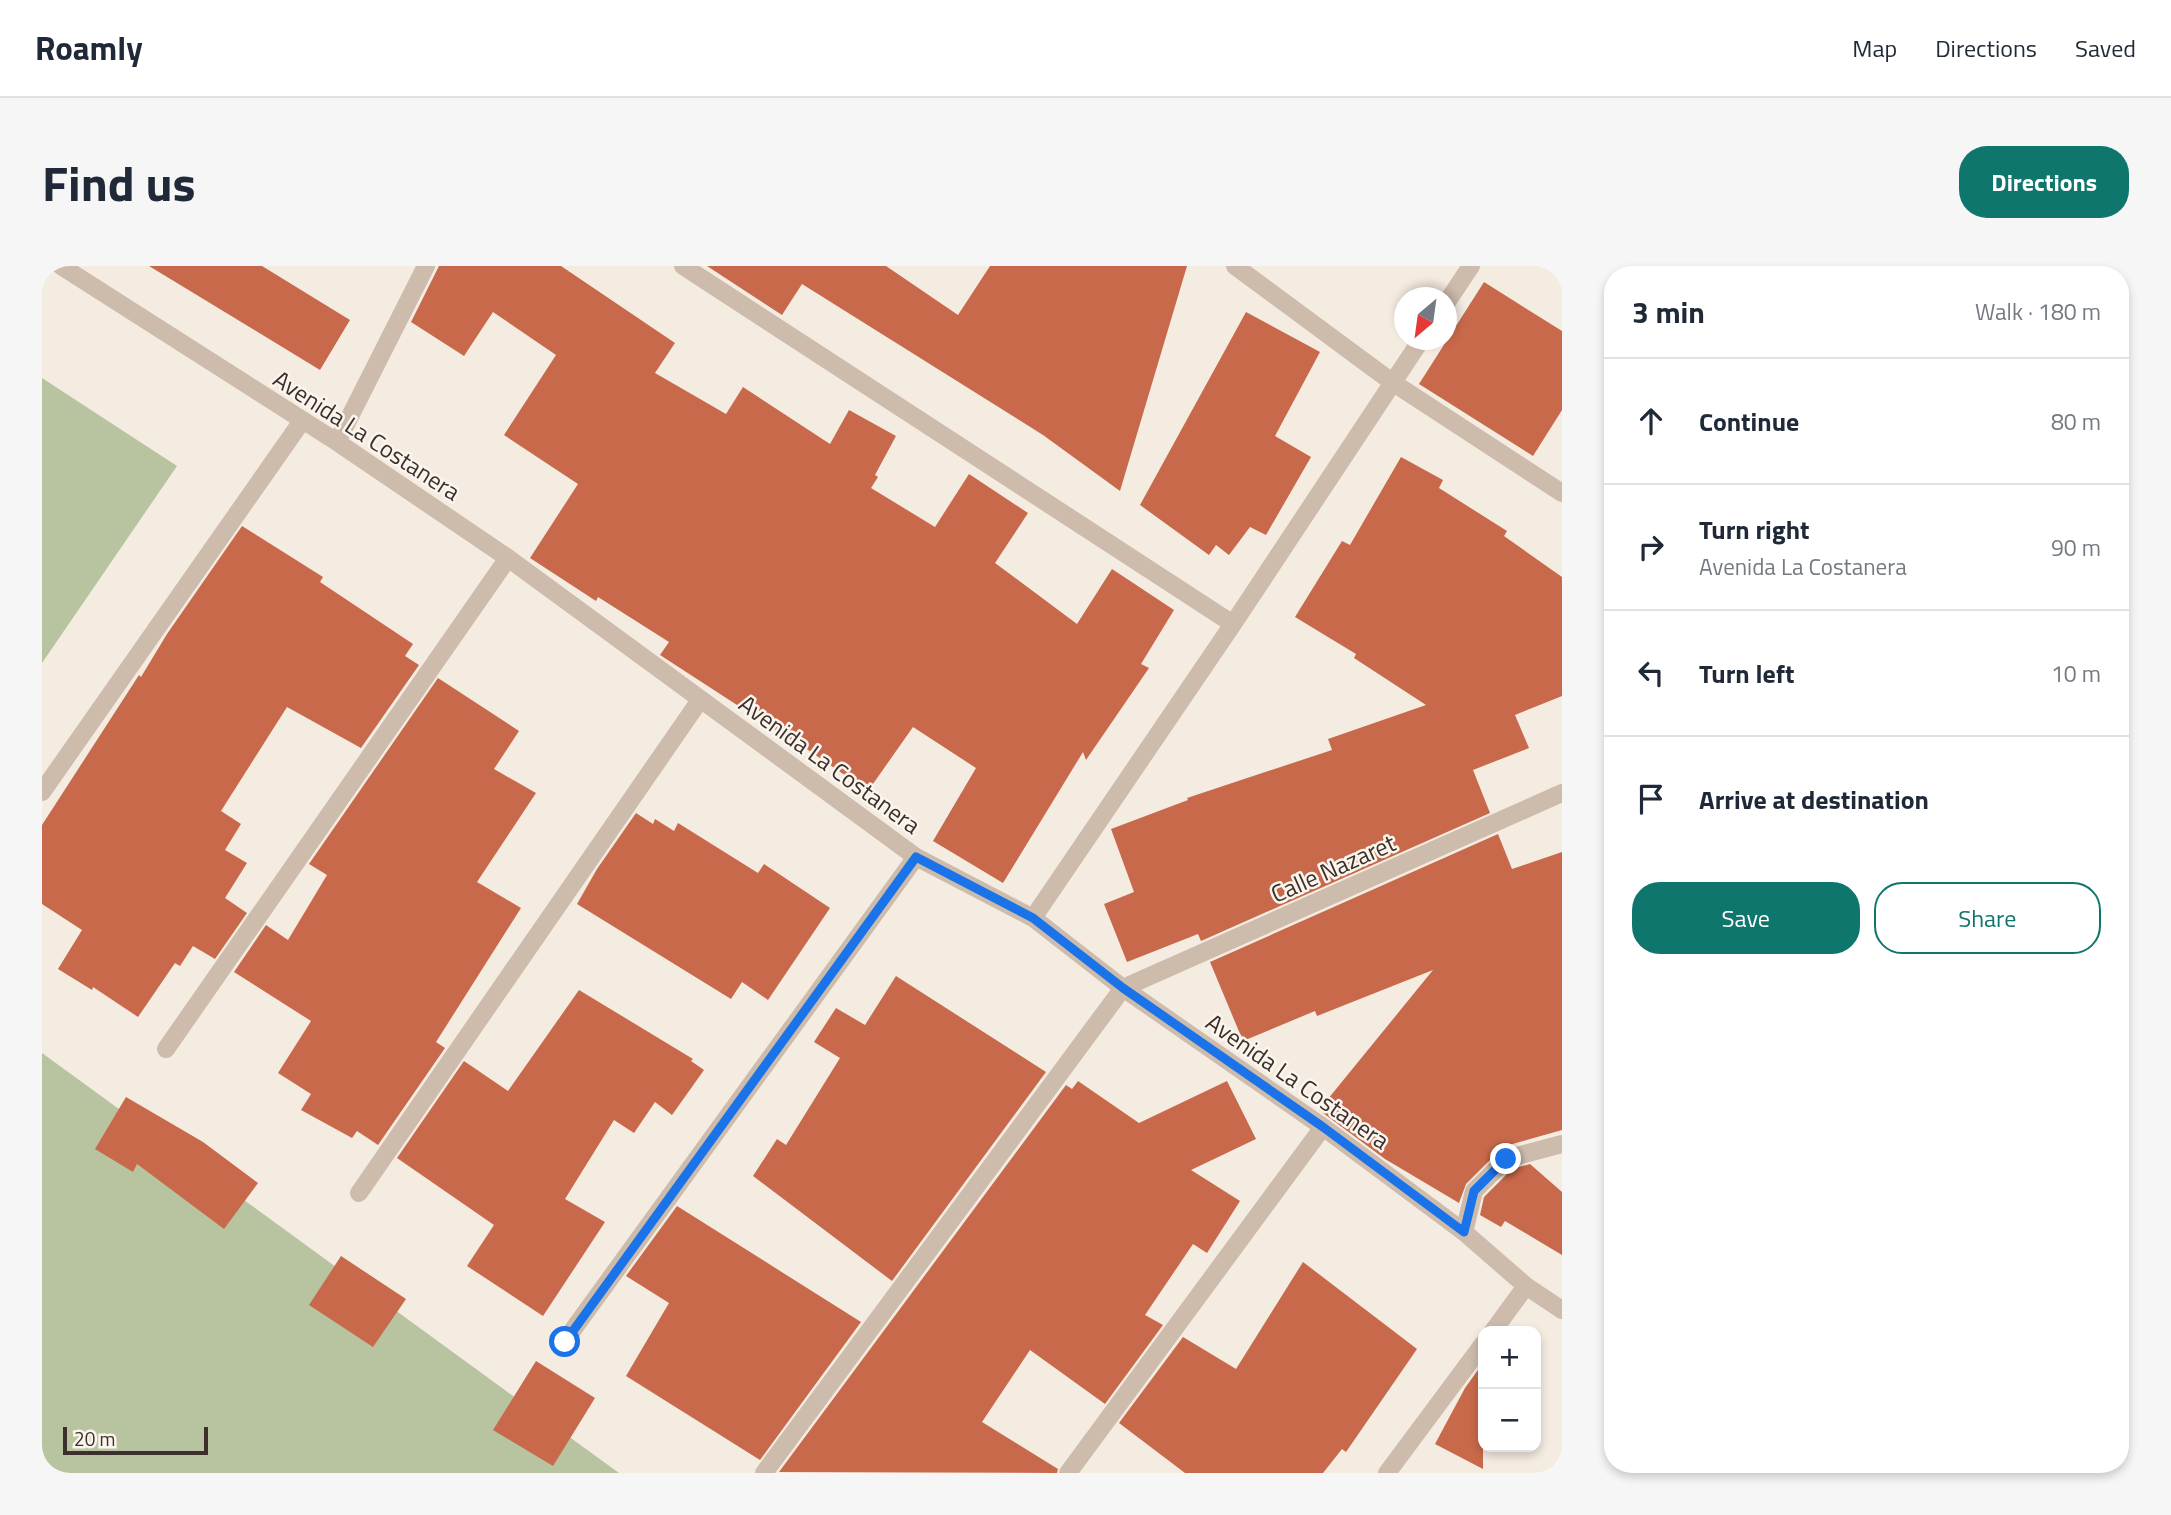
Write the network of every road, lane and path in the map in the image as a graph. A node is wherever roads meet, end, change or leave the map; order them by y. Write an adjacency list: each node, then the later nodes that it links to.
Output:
1 (61, 266): 9 (street, Avenida La Costanera)
2 (426, 266): 10 (street)
3 (683, 266): 13 (street)
4 (1234, 266): 8 (street)
5 (1471, 266): 6 (street)
6 (1457, 287)
7 (1414, 350): 8 (street)
8 (1392, 382): 11 (street); 13 (street)
9 (302, 421): 10 (street, Avenida La Costanera); 15 (street)
10 (337, 442): 12 (street, Avenida La Costanera)
11 (1562, 493)
12 (508, 558): 14 (street, Avenida La Costanera); 20 (street)
13 (1233, 624): 18 (street)
14 (700, 700): 17 (street, Avenida La Costanera); 23 (street)
15 (42, 792)
16 (1562, 793): 19 (street, Calle Nazaret)
17 (916, 857): 18 (street, Avenida La Costanera); 28 (street)
18 (1033, 918): 19 (street, Avenida La Costanera)
19 (1123, 988): 21 (street, Avenida La Costanera); 30 (street)
20 (166, 1049)
21 (1323, 1127): 24 (street, Avenida La Costanera); 31 (street)
22 (1562, 1144): 24 (street)
23 (359, 1193)
24 (1464, 1232): 25 (street, Avenida La Costanera)
25 (1526, 1286): 26 (street, Avenida La Costanera); 27 (street)
26 (1562, 1310)
27 (1497, 1326)
28 (565, 1342)
29 (1478, 1351): 32 (street)
30 (764, 1473)
31 (1068, 1473)
32 (1387, 1473)

